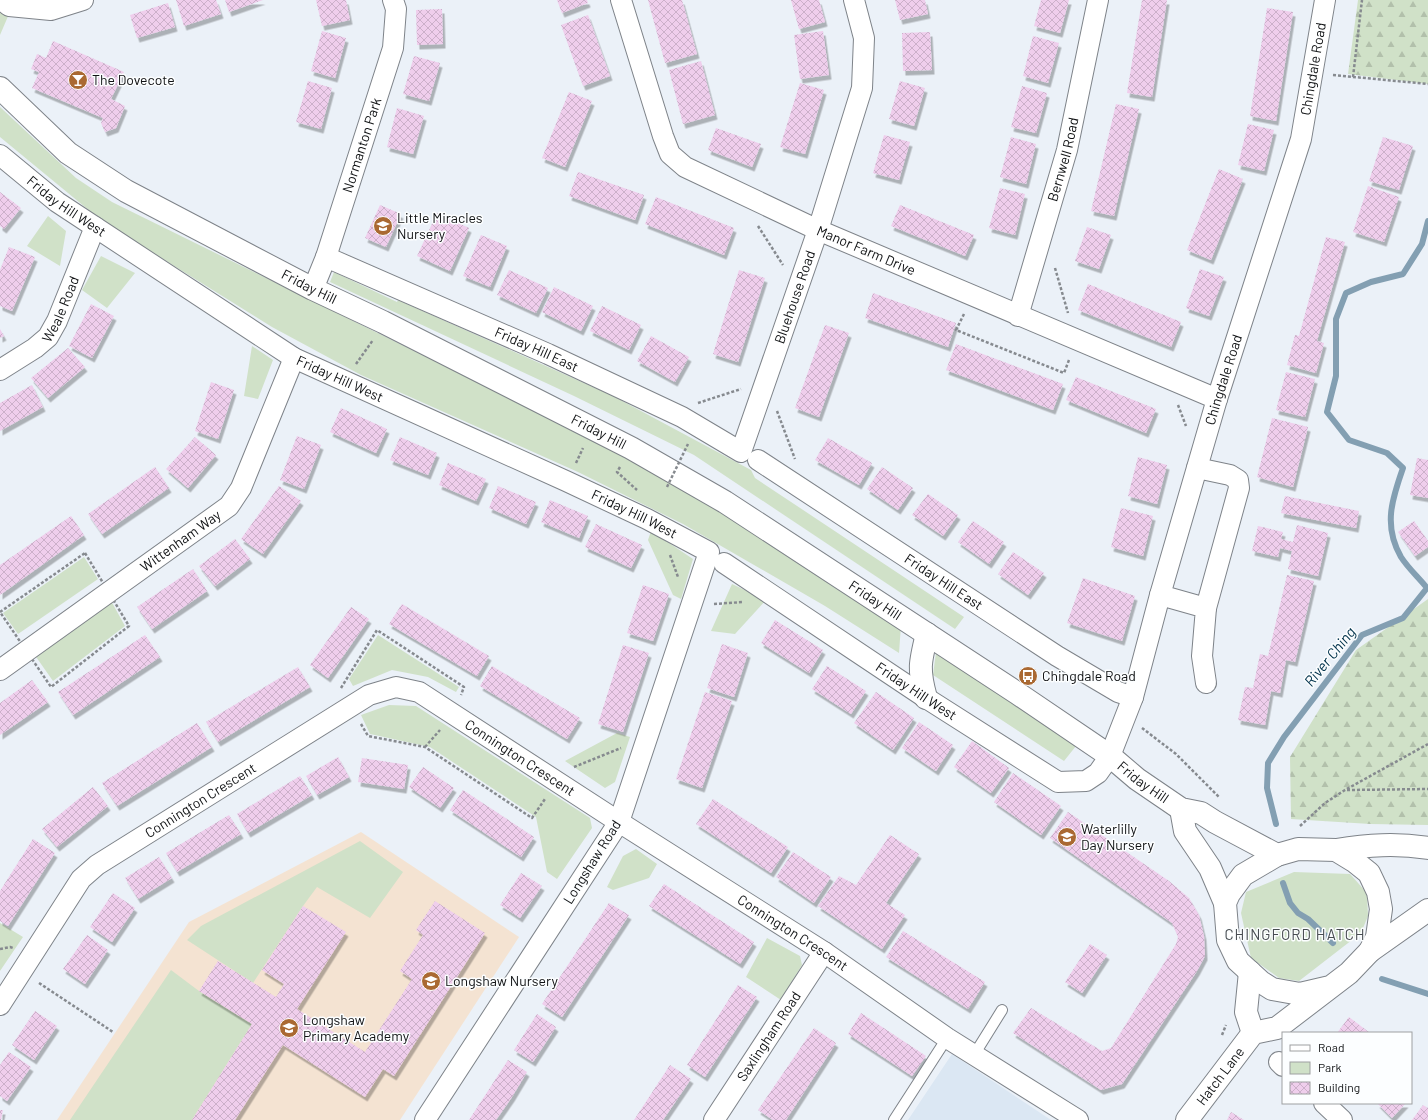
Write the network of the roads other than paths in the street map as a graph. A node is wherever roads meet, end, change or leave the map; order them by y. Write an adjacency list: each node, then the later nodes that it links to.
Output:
1 (2, 0): 2 (street)
2 (83, 0)
3 (393, 0): 12 (street, Normanton Park)
4 (621, 0): 11 (street, Manor Farm Drive)
5 (854, 0): 11 (street, Bluehouse Road)
6 (1098, 0): 14 (street, Bernwell Road)
7 (1325, 0): 17 (street, Chingdale Road)
8 (0, 88): 13 (main road, Friday Hill)
9 (0, 155): 10 (street, Friday Hill West)
10 (95, 227): 15 (street, Friday Hill West); 16 (street, Weale Road)
11 (818, 230): 14 (street, Manor Farm Drive); 18 (street, Bluehouse Road)
12 (326, 257): 13 (street, Normanton Park); 18 (street, Friday Hill East)
13 (313, 289): 23 (main road, Friday Hill)
14 (1018, 316): 17 (street, Manor Farm Drive)
15 (294, 358): 20 (street, Friday Hill West); 24 (street, Wittenham Way)
16 (0, 370)
17 (1217, 399): 19 (street, Chingdale Road)
18 (750, 456): 26 (street, Friday Hill East)
19 (1198, 464): 21 (street, Chingdale Road); 22 (street)
20 (716, 558): 27 (street, Friday Hill West); 30 (street, Longshaw Road)
21 (1160, 595): 22 (street); 26 (street, Chingdale Road)
22 (1206, 608): 25 (street)
23 (928, 634): 27 (main road); 28 (main road, Friday Hill)
24 (0, 670)
25 (1206, 683)
26 (1133, 697): 28 (street, Chingdale Road)
27 (926, 698): 28 (street, Friday Hill West)
28 (1110, 756): 29 (main road, Friday Hill)
29 (1181, 809): 33 (main road, Friday Hill); 34 (main road, Friday Hill)
30 (619, 822): 36 (street, Connington Crescent); 40 (street, Connington Crescent); 46 (street, Longshaw Road)
31 (1428, 848): 32 (main road)
32 (1336, 850): 33 (main road); 37 (main road)
33 (1277, 855): 34 (main road)
34 (1225, 903): 38 (main road, Friday Hill)
35 (1428, 910): 37 (main road, Hatch Lane)
36 (824, 952): 43 (street, Connington Crescent); 47 (street, Saxlingham Road)
37 (1360, 962): 39 (main road, Hatch Lane)
38 (1250, 972): 39 (main road, Friday Hill); 42 (main road, Hatch Lane)
39 (1330, 987): 42 (main road, Hatch Lane)
40 (0, 1005)
41 (1002, 1010): 44 (lane)
42 (1253, 1033): 50 (main road, Hatch Lane)
43 (947, 1038): 44 (street, Connington Crescent); 48 (lane)
44 (974, 1055): 49 (street, Connington Crescent)
45 (1325, 1104): 51 (street)
46 (425, 1120)
47 (714, 1120)
48 (894, 1120)
49 (1078, 1120)
50 (1187, 1120)
51 (1342, 1120)

